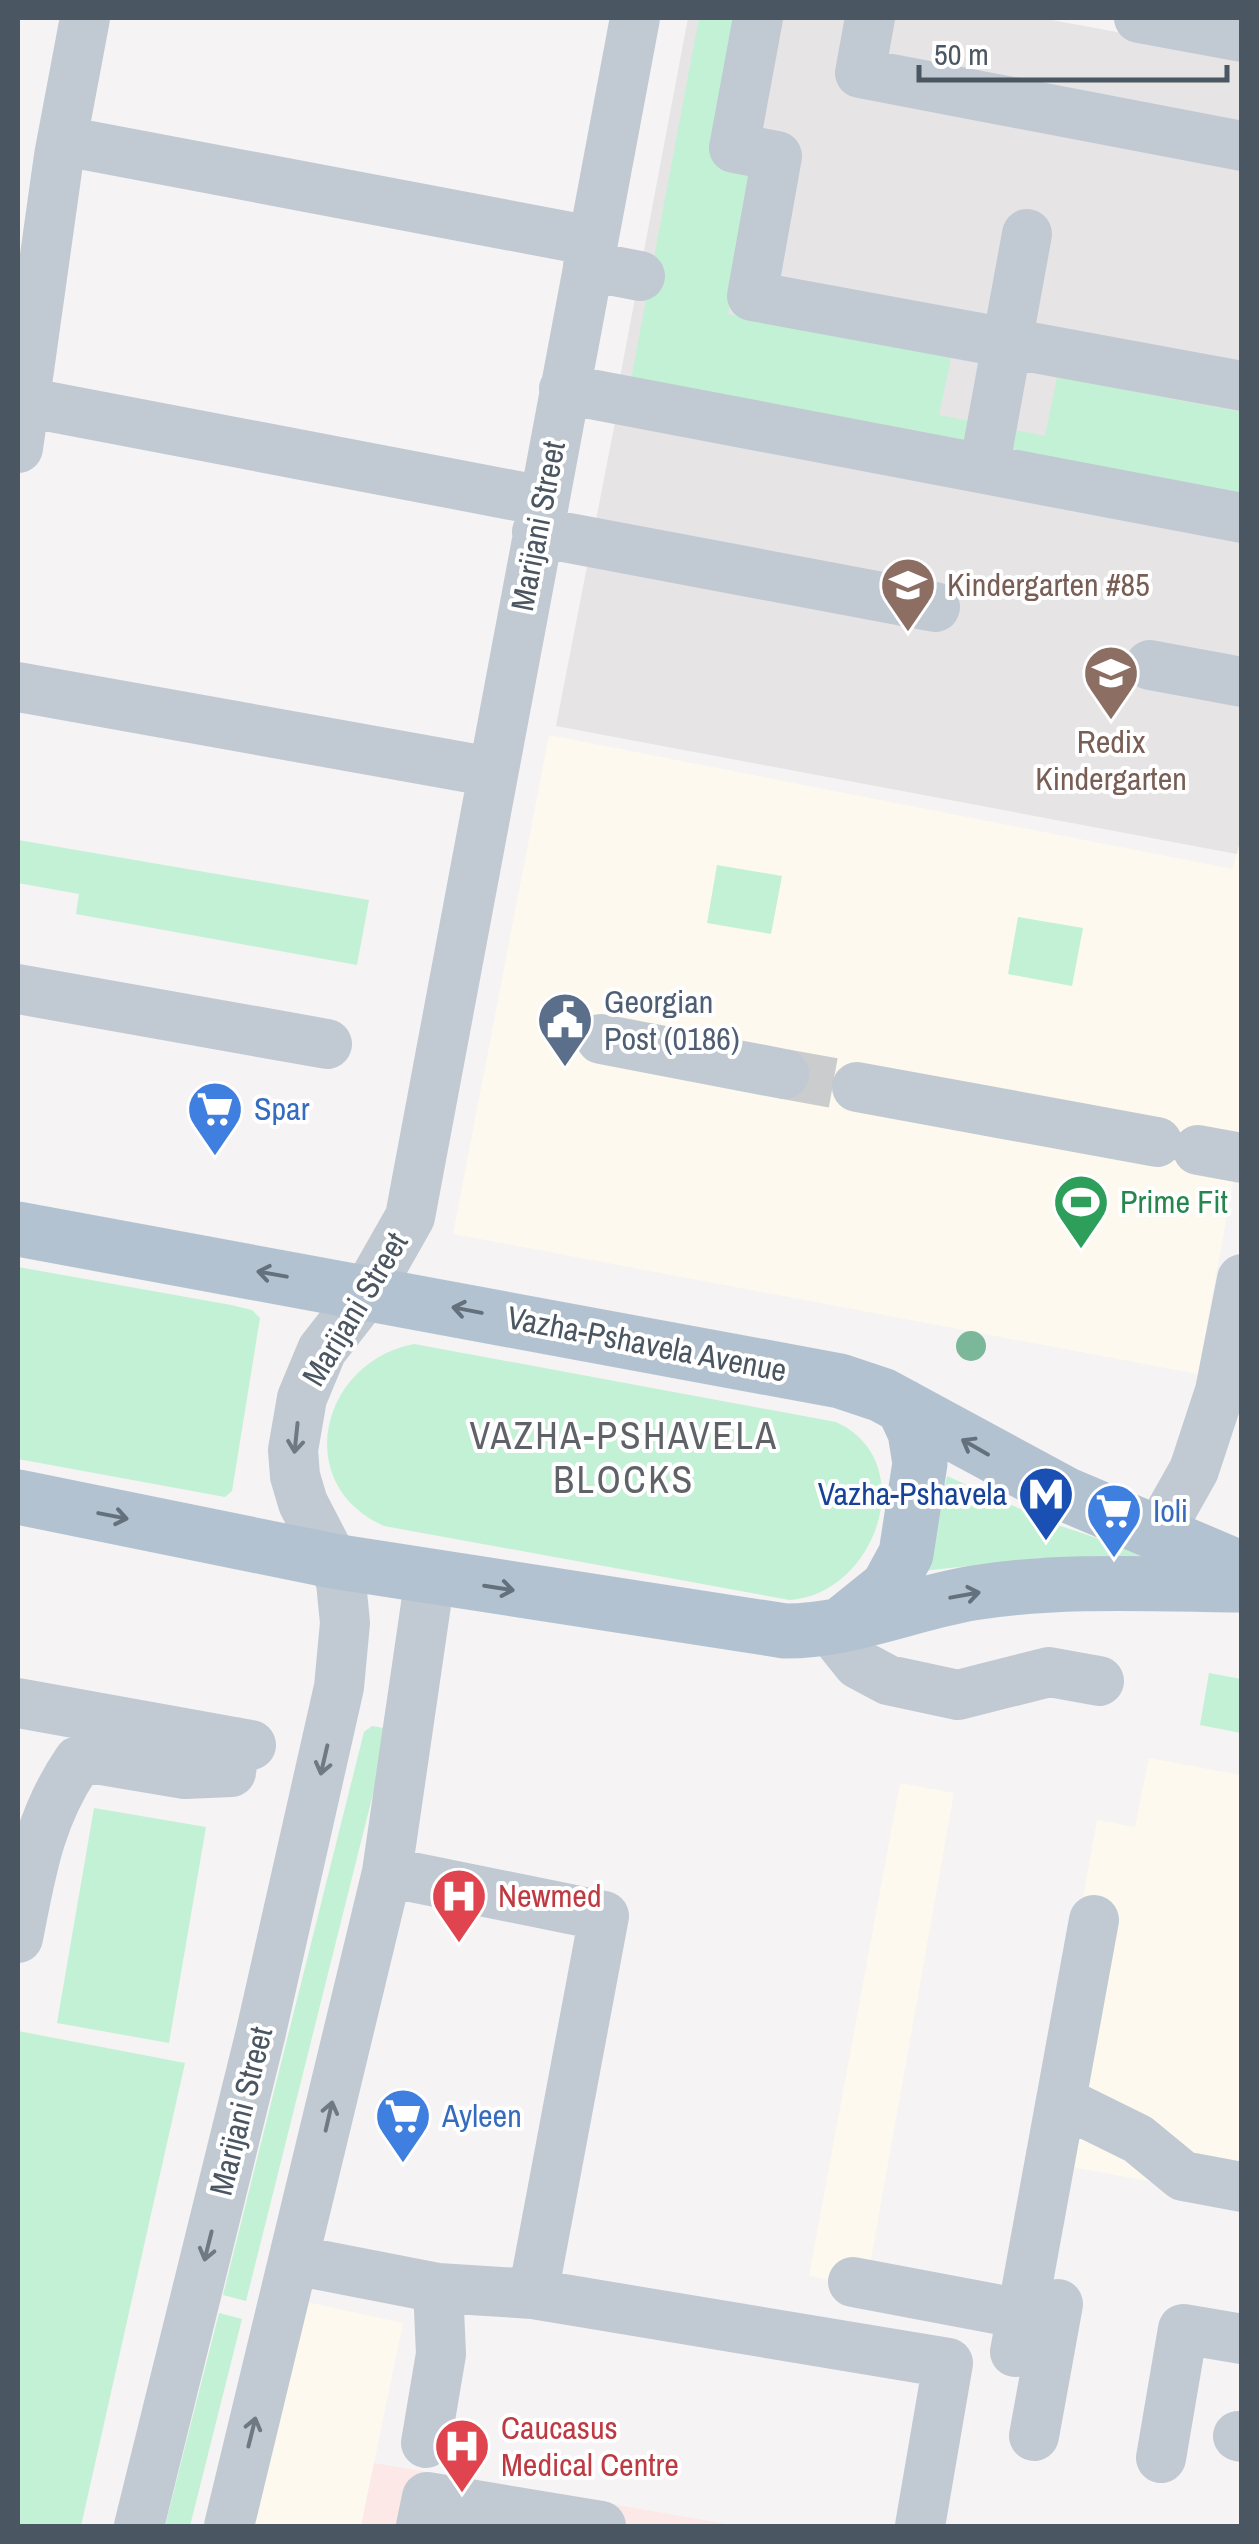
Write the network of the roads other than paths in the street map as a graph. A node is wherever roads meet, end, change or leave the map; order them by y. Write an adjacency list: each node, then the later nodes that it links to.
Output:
1 (86, 18): 8 (street)
2 (635, 18): 11 (street, Marijani Street)
3 (758, 18): 13 (street)
4 (870, 18): 7 (street)
5 (1139, 18): 6 (street)
6 (1242, 36)
7 (1242, 146)
8 (47, 148): 10 (street); 11 (street)
9 (1027, 234): 13 (street)
10 (33, 235): 16 (street)
11 (590, 254): 12 (street); 15 (street, Marijani Street)
12 (640, 276)
13 (1006, 343): 14 (street); 17 (street)
14 (1242, 386)
15 (564, 389): 17 (street); 18 (street, Marijani Street)
16 (20, 425): 18 (street)
17 (984, 469): 19 (street)
18 (540, 517): 20 (street); 24 (street, Marijani Street)
19 (1242, 518)
20 (935, 607)
21 (1150, 664): 22 (street)
22 (1242, 682)
23 (18, 687): 24 (street)
24 (492, 772): 33 (street, Marijani Street)
25 (18, 990): 27 (street)
26 (600, 1040): 28 (street)
27 (328, 1044)
28 (784, 1074)
29 (856, 1088): 30 (street)
30 (1199, 1150)
31 (18, 1228): 33 (main road, Vazha-Pshavela Avenue, one-way to 31)
32 (1241, 1283): 34 (street)
33 (368, 1291): 35 (main road, Vazha-Pshavela Avenue, one-way to 33); 38 (street, Marijani Street, one-way to 38)
34 (1235, 1349): 37 (street)
35 (903, 1406): 37 (main road, Vazha-Pshavela Avenue, one-way to 35); 42 (main road)
36 (18, 1497): 38 (main road, one-way to 38)
37 (1158, 1534): 39 (main road, Vazha-Pshavela Avenue)
38 (333, 1561): 40 (main road); 44 (street, Marijani Street)
39 (1242, 1568)
40 (430, 1577): 42 (main road, one-way to 42); 45 (street)
41 (1242, 1585): 42 (main road, one-way to 41)
42 (833, 1628): 43 (street)
43 (1099, 1681)
44 (339, 1687): 45 (street); 61 (street, Marijani Street, one-way to 61)
45 (414, 1699): 48 (street)
46 (18, 1703): 47 (street)
47 (27, 1844): 50 (street)
48 (387, 1872): 53 (street, one-way to 48); 56 (street)
49 (1094, 1920): 51 (street)
50 (18, 1938)
51 (1077, 2109): 52 (street); 54 (street); 58 (street)
52 (1242, 2187)
53 (294, 2260): 55 (street); 62 (street, one-way to 53)
54 (854, 2282)
55 (438, 2288): 56 (street); 59 (street)
56 (533, 2294): 65 (street)
57 (1242, 2339): 60 (street)
58 (1034, 2436)
59 (426, 2443)
60 (1161, 2458)
61 (139, 2526)
62 (229, 2526)
63 (420, 2526): 64 (street)
64 (600, 2526)
65 (920, 2526)

